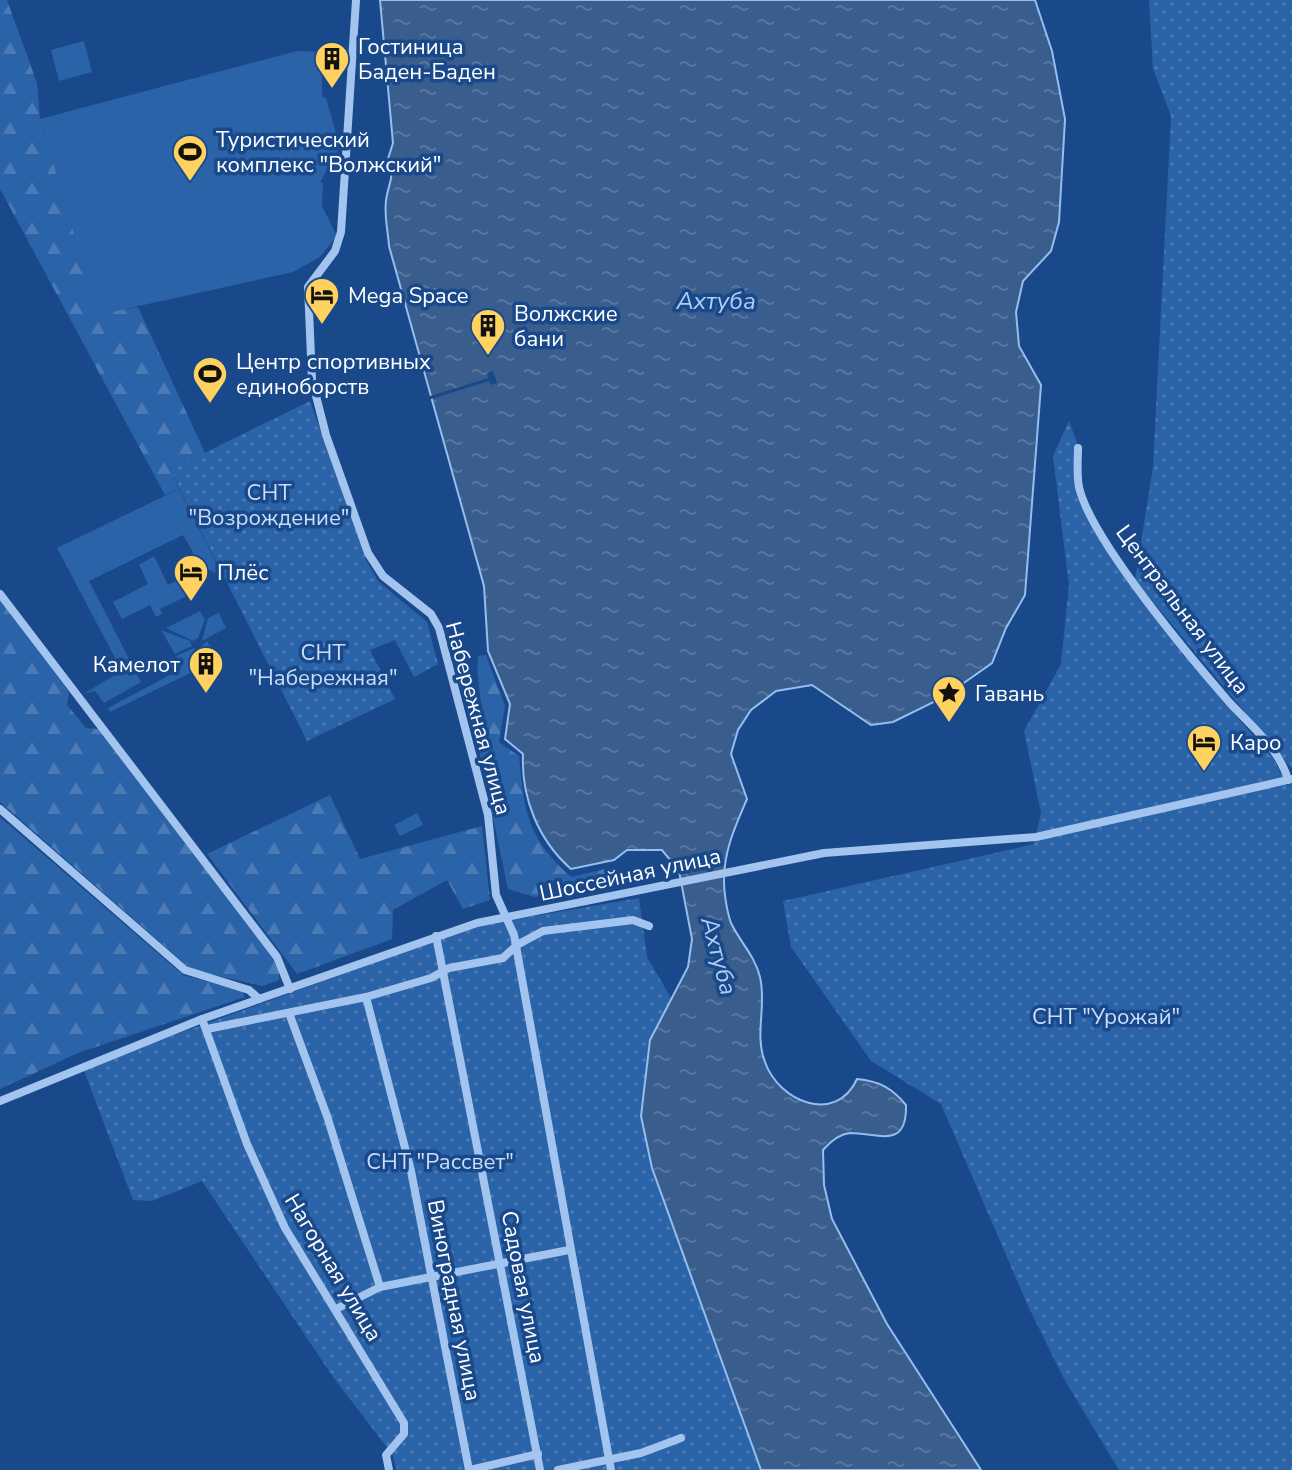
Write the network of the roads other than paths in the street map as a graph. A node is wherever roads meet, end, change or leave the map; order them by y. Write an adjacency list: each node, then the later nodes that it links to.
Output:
1 (356, 0): 6 (street, Набережная улица)
2 (1078, 448): 4 (street, Центральная улица)
3 (0, 594): 11 (street)
4 (1290, 779): 6 (street, Шоссейная улица)
5 (0, 809): 13 (street)
6 (505, 917): 8 (street, Шоссейная улица); 9 (street, Набережная улица)
7 (649, 926): 9 (street)
8 (436, 936): 10 (street, Садовая улица); 11 (street, Шоссейная улица)
9 (515, 947): 10 (street); 18 (street)
10 (444, 969): 12 (street); 19 (street, Садовая улица)
11 (290, 989): 13 (street, Шоссейная улица)
12 (366, 997): 14 (street); 20 (street, Виноградная улица)
13 (259, 999): 15 (street, Шоссейная улица)
14 (289, 1013): 16 (street); 21 (street)
15 (202, 1019): 16 (street, Нагорная улица); 17 (street, Шоссейная улица)
16 (207, 1029): 22 (street, Нагорная улица)
17 (0, 1101)
18 (569, 1250): 19 (street); 25 (street)
19 (502, 1264): 20 (street); 24 (street, Садовая улица)
20 (431, 1277): 21 (street); 27 (street, Виноградная улица)
21 (380, 1287): 22 (street)
22 (336, 1309): 26 (street, Нагорная улица)
23 (681, 1438): 25 (street)
24 (538, 1454): 27 (street); 28 (street, Садовая улица)
25 (609, 1460): 29 (street); 30 (street)
26 (389, 1470)
27 (470, 1470)
28 (540, 1470)
29 (558, 1470)
30 (611, 1470)

